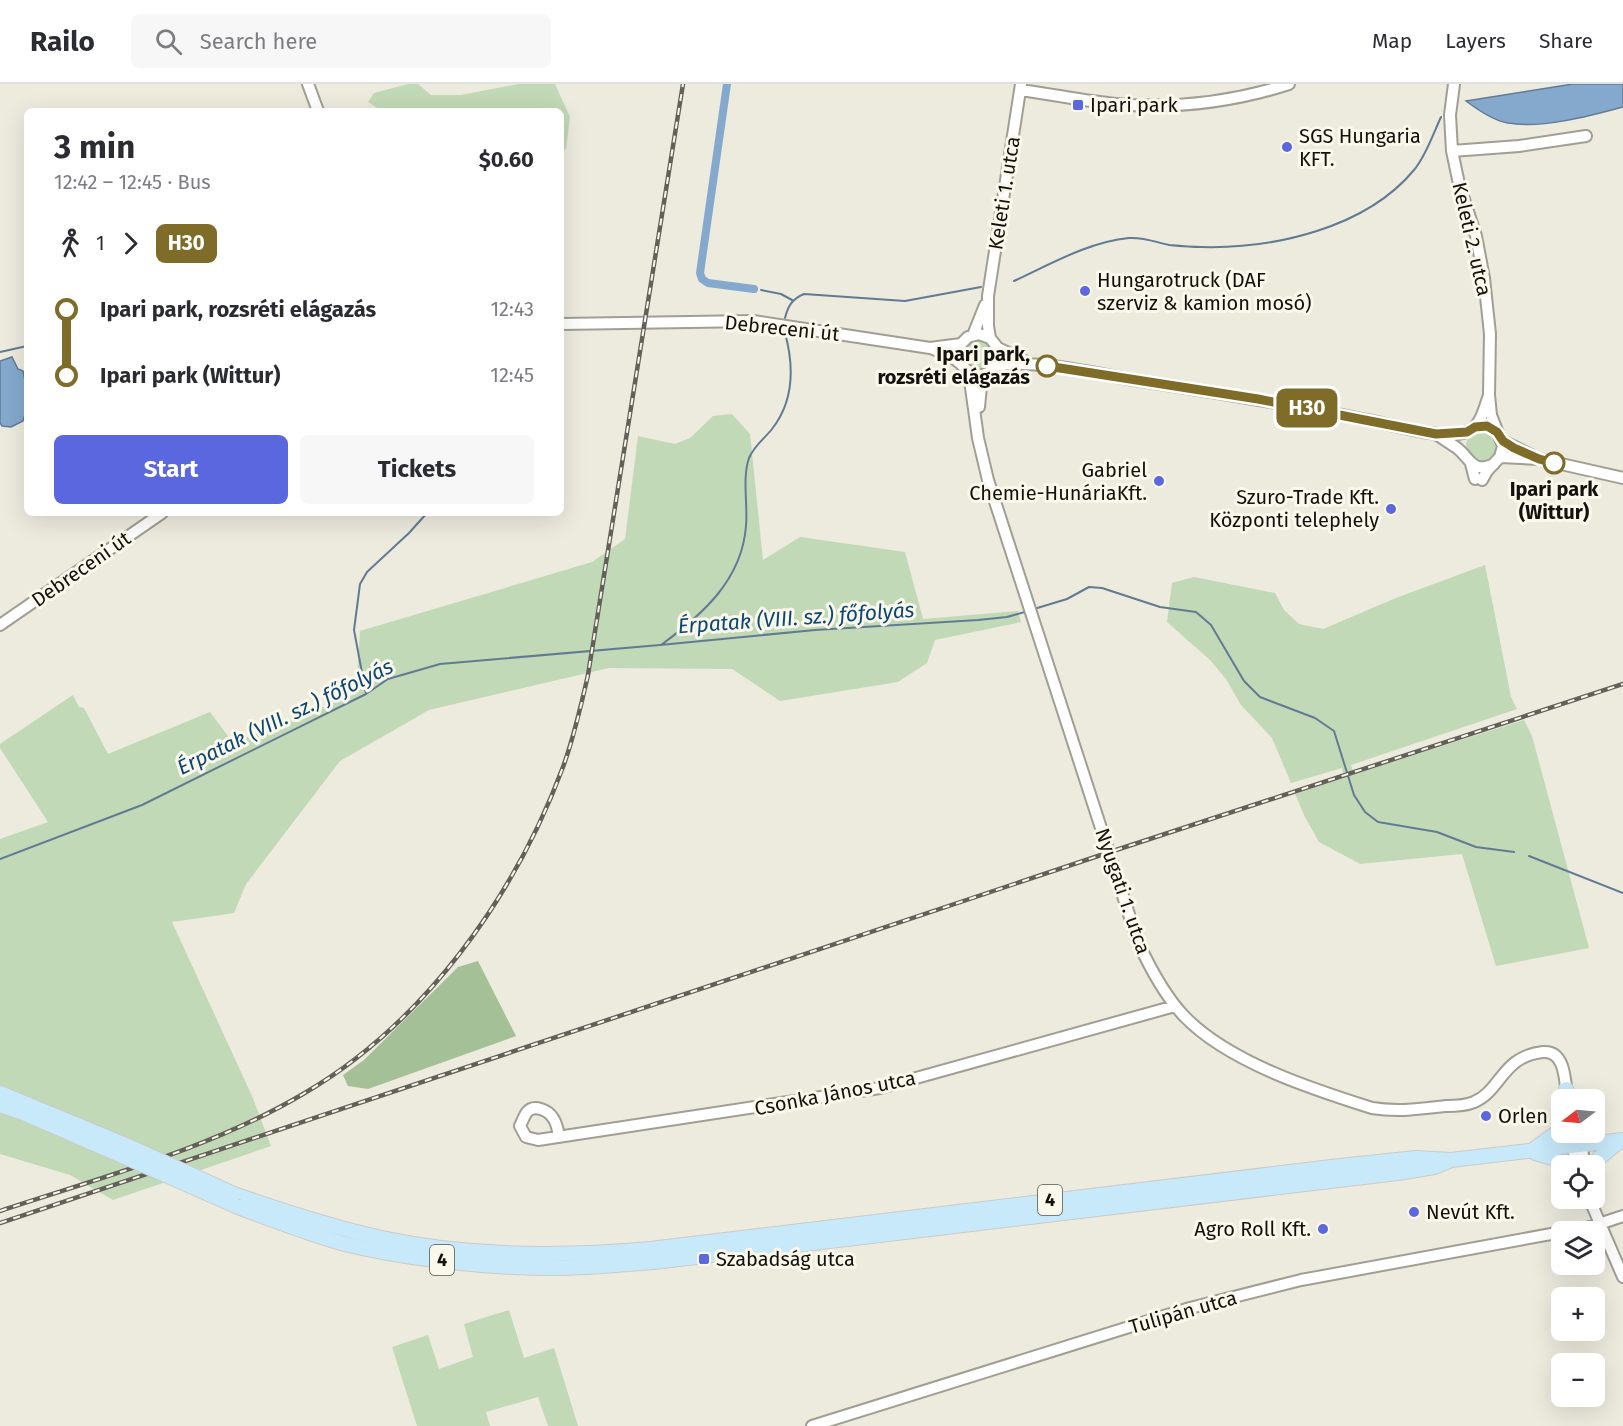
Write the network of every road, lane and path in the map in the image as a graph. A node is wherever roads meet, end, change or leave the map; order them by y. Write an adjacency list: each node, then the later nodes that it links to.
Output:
1 (308, 84): 5 (street)
2 (1289, 84): 4 (street)
3 (1454, 84): 7 (street, Keleti 2. utca)
4 (1021, 87): 8 (street, Keleti 1. utca)
5 (317, 108)
6 (1586, 136): 7 (street)
7 (1452, 151): 20 (street, Keleti 2. utca)
8 (988, 296): 10 (street); 11 (street)
9 (564, 324): 13 (street, Debreceni út)
10 (973, 335): 11 (street); 12 (street)
11 (990, 338): 14 (street)
12 (961, 344): 13 (street); 15 (street)
13 (930, 348): 15 (street)
14 (998, 348): 16 (street); 17 (street)
15 (959, 362): 18 (street)
16 (1030, 364): 17 (street); 23 (street)
17 (996, 366): 19 (street)
18 (969, 373): 19 (street); 22 (street, Nyugati 1. utca)
19 (986, 374): 22 (street, Nyugati 1. utca)
20 (1489, 395): 21 (street); 24 (street)
21 (1471, 430): 23 (street); 24 (street); 25 (street)
22 (977, 431): 32 (street, Nyugati 1. utca)
23 (1436, 434): 25 (street)
24 (1500, 436): 26 (street); 27 (street)
25 (1463, 453): 28 (street)
26 (1539, 459): 27 (street); 29 (street)
27 (1497, 460): 28 (street); 28 (street)
28 (1471, 464)
29 (1623, 478)
30 (158, 516): 31 (street, Debreceni út)
31 (0, 625)
32 (1175, 1006): 33 (street, Nyugati 1. utca); 37 (street, Csonka János utca)
33 (1566, 1089)
34 (0, 1093): 42 (main road, 4)
35 (0, 1105): 42 (main road, 4)
36 (1605, 1135): 40 (main road)
37 (559, 1137)
38 (1551, 1138): 43 (main road)
39 (1605, 1140): 40 (main road, 4)
40 (1622, 1140): 44 (main road)
41 (1561, 1143): 43 (main road, 4)
42 (123, 1150): 43 (main road, 4, bridge)
43 (1530, 1151): 45 (main road)
44 (1603, 1155)
45 (1551, 1158)
46 (1623, 1216): 47 (street, Tulipán utca)
47 (1605, 1222)
48 (1551, 1234): 51 (street, Tulipán utca)
49 (1605, 1237): 50 (street)
50 (1623, 1277)
51 (812, 1426)

